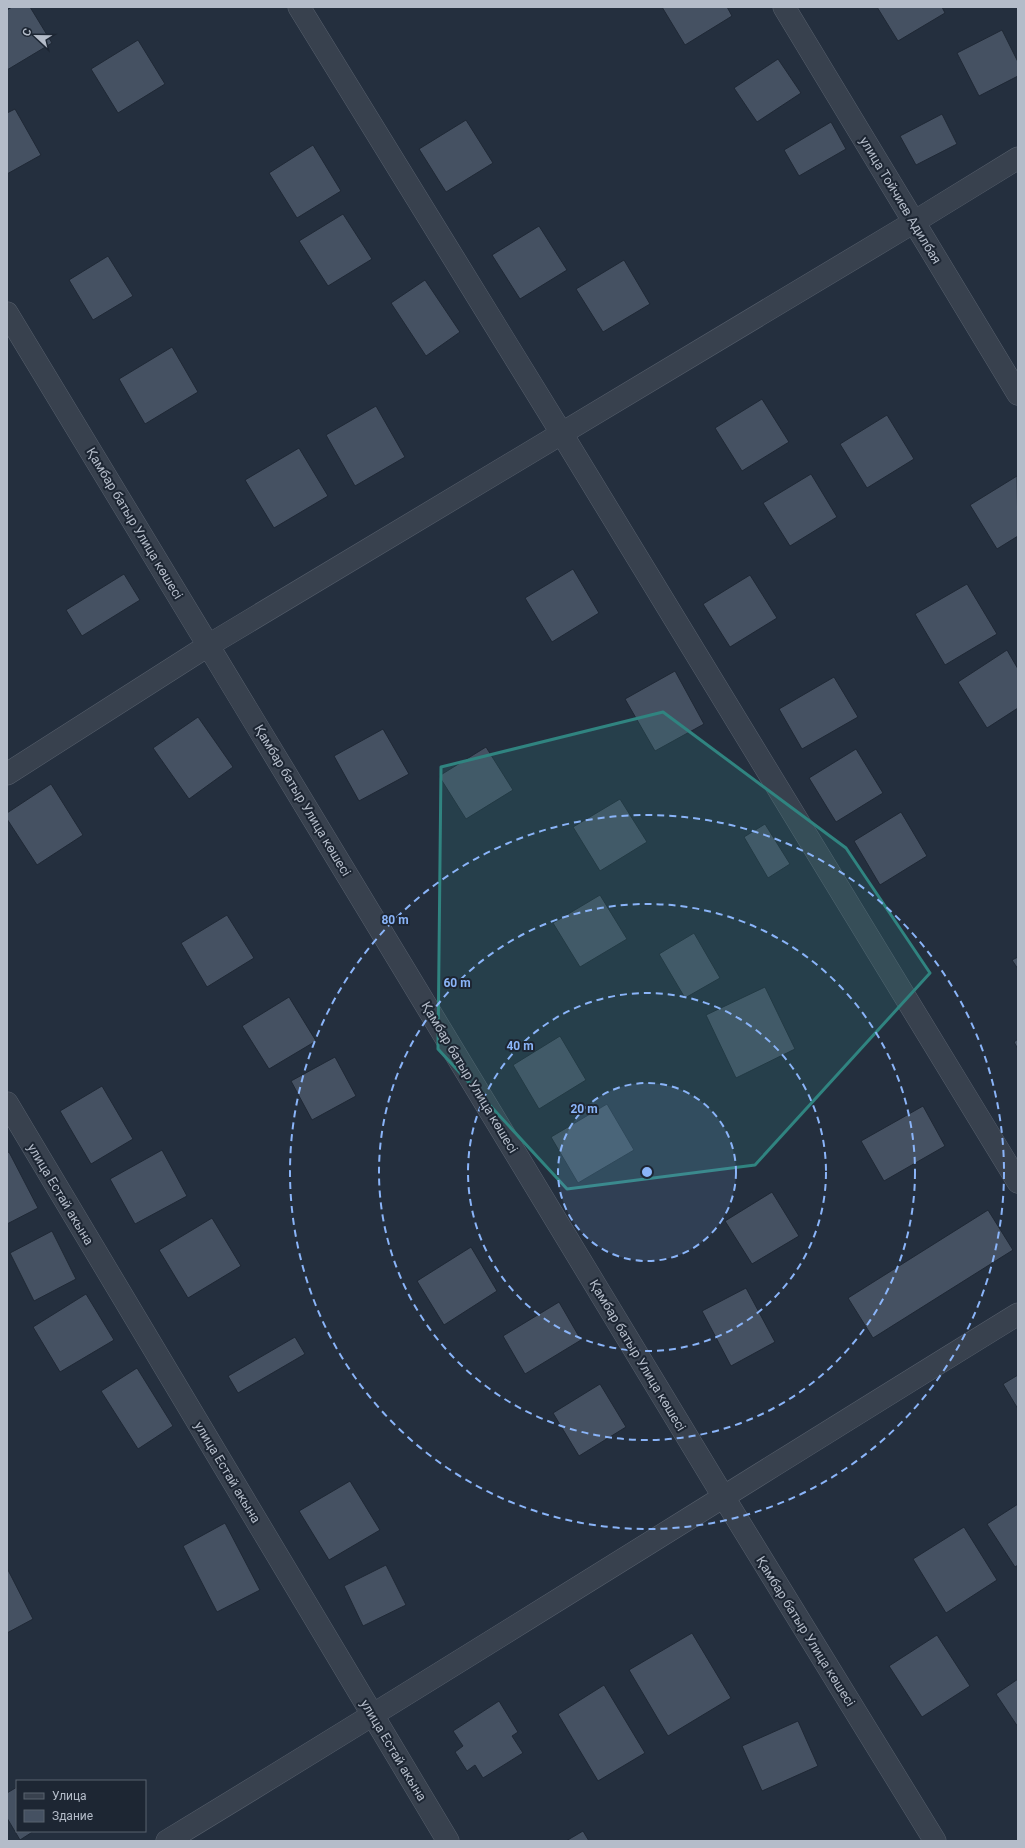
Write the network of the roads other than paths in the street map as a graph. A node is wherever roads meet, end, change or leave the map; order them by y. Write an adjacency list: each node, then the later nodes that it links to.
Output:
1 (298, 7): 7 (street)
2 (784, 7): 4 (street, улица Тойчиев Адилбая)
3 (1018, 158): 4 (street)
4 (914, 222): 6 (street, улица Тойчиев Адилбая); 7 (street)
5 (7, 313): 8 (street, Қамбар батыр Улица көшесі)
6 (1018, 394)
7 (562, 434): 8 (street); 11 (street)
8 (209, 645): 9 (street); 13 (street, Қамбар батыр Улица көшесі)
9 (7, 774)
10 (7, 1103): 14 (street, улица Естай акына)
11 (1018, 1182)
12 (1018, 1314): 13 (street)
13 (723, 1496): 14 (street); 17 (street, Қамбар батыр Улица көшесі)
14 (373, 1716): 15 (street); 16 (street, улица Естай акына)
15 (167, 1841)
16 (448, 1841)
17 (935, 1841)

